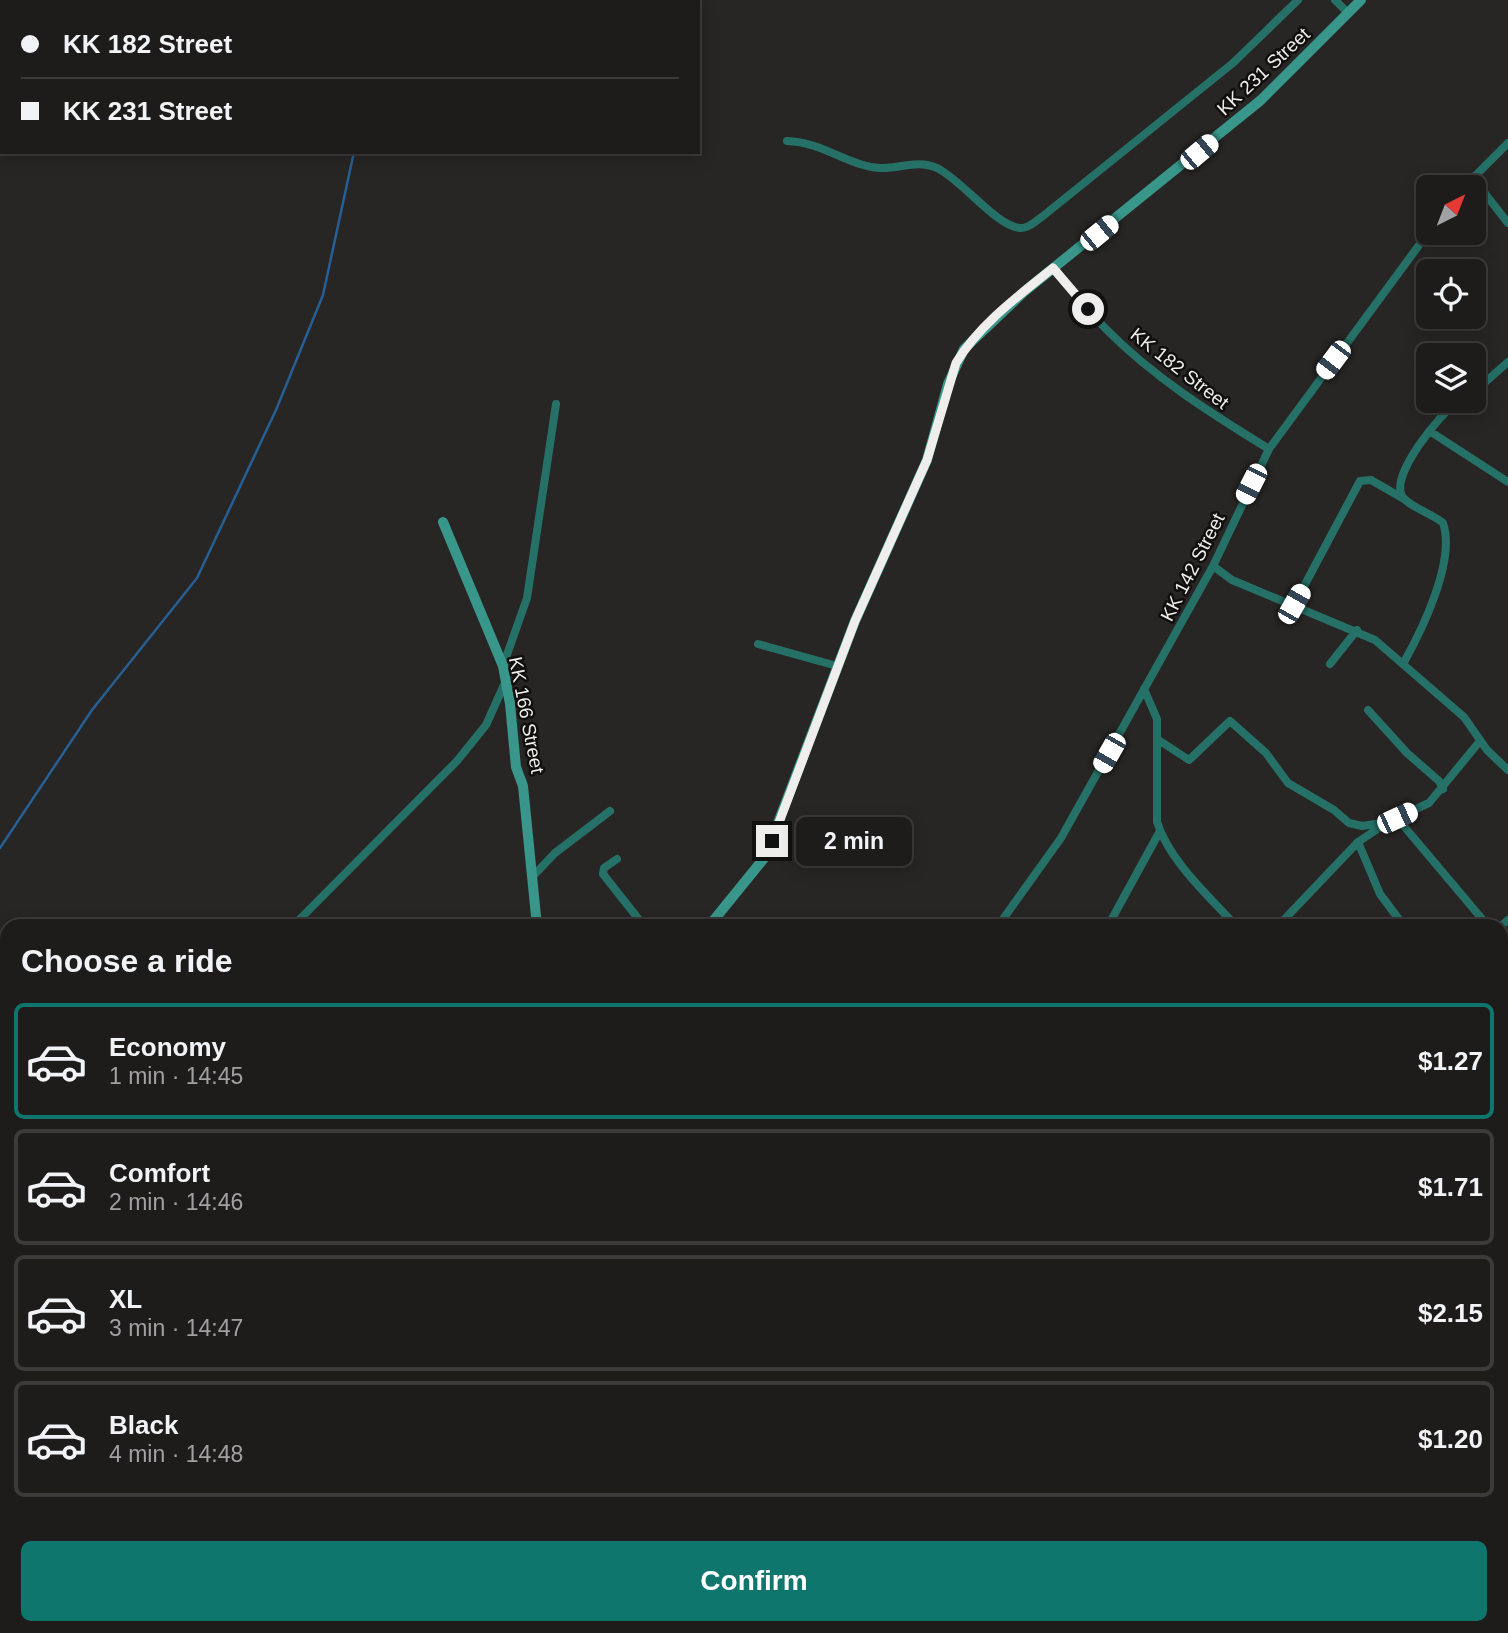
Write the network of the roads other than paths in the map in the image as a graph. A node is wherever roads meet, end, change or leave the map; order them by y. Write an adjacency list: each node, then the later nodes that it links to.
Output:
1 (1298, 0): 5 (street)
2 (1335, 0): 4 (street)
3 (1361, 0): 4 (street, KK 231 Street)
4 (1348, 13): 11 (street, KK 231 Street)
5 (787, 141)
6 (1508, 144): 7 (street)
7 (1474, 175)
8 (1486, 195): 9 (street)
9 (1508, 223)
10 (1419, 245): 17 (street, KK 142 Street)
11 (1053, 268): 17 (street, KK 182 Street); 28 (street, KK 231 Street)
12 (1508, 362): 13 (street)
13 (1486, 381)
14 (556, 404): 27 (street)
15 (1448, 413): 16 (street)
16 (1431, 432): 18 (street); 19 (street)
17 (1269, 449): 21 (street, KK 142 Street)
18 (1508, 482)
19 (1405, 500): 22 (street); 26 (street)
20 (443, 522): 27 (street, KK 166 Street)
21 (1213, 566): 22 (street); 30 (street, KK 142 Street)
22 (1294, 604): 23 (street)
23 (1357, 630): 25 (street); 26 (street)
24 (758, 644): 28 (street)
25 (1330, 664)
26 (1403, 664): 33 (street)
27 (503, 666): 29 (street, KK 166 Street)
28 (837, 666): 46 (street, KK 231 Street)
29 (504, 685): 42 (street, KK 166 Street); 43 (street)
30 (1144, 689): 32 (street); 47 (street, KK 142 Street)
31 (1368, 710): 35 (street)
32 (1157, 739): 38 (street); 39 (street)
33 (1480, 741): 34 (street); 35 (street)
34 (1508, 770)
35 (1443, 789): 37 (street)
36 (610, 811): 42 (street)
37 (1397, 818): 38 (street); 52 (street)
38 (1388, 822): 40 (street)
39 (1160, 831): 48 (street); 49 (street)
40 (1358, 842): 50 (street); 51 (street)
41 (617, 859): 45 (street)
42 (533, 876): 44 (street, KK 166 Street)
43 (300, 919)
44 (536, 919)
45 (638, 919)
46 (715, 919)
47 (1003, 919)
48 (1112, 919)
49 (1230, 919)
50 (1285, 919)
51 (1399, 919)
52 (1482, 919)

